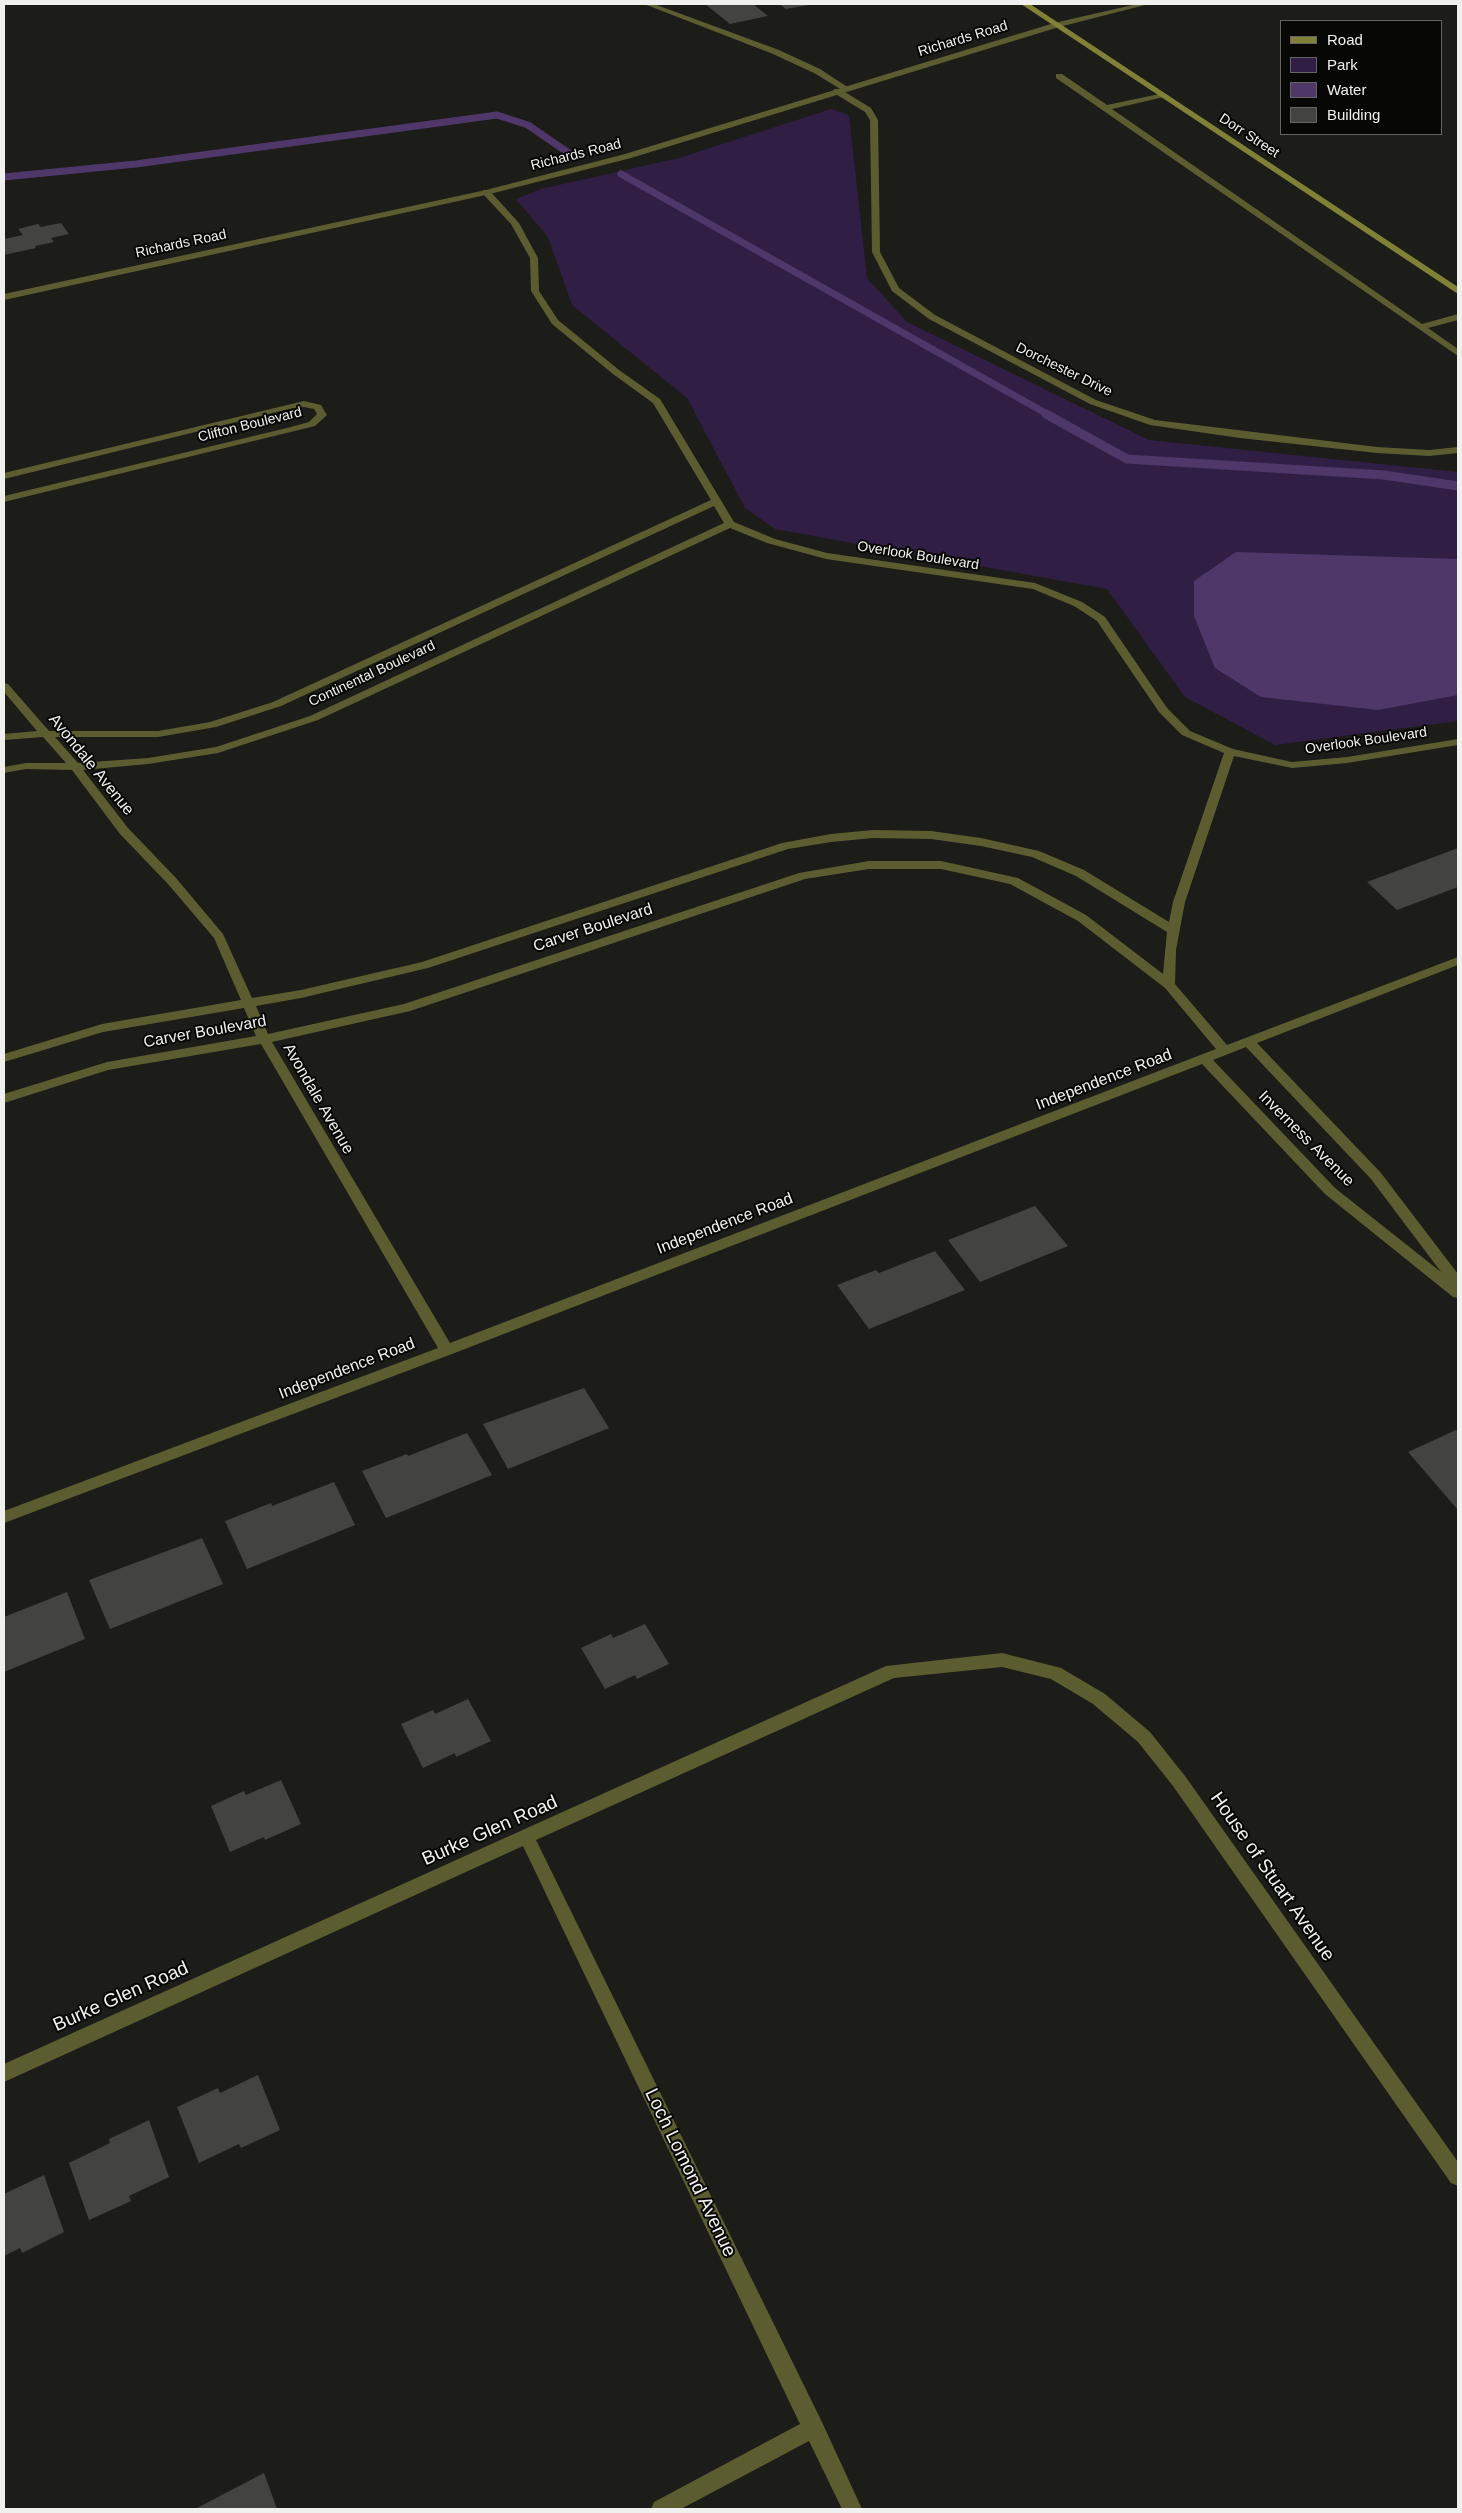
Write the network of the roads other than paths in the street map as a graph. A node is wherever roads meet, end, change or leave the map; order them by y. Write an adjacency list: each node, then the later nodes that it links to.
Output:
1 (648, 4): 6 (street, Dorchester Drive)
2 (1025, 4): 4 (main road, Dorr Street)
3 (1145, 4): 4 (street, Richards Road)
4 (1057, 25): 6 (street, Richards Road); 7 (main road, Dorr Street)
5 (1059, 76): 8 (street)
6 (841, 90): 9 (street, Richards Road); 15 (street, Dorchester Drive)
7 (1161, 95): 8 (street); 10 (main road, Dorr Street)
8 (1106, 108): 13 (street)
9 (486, 192): 11 (street, Richards Road); 18 (street)
10 (1458, 291)
11 (4, 297)
12 (1458, 317): 13 (street)
13 (1422, 327): 14 (street)
14 (1458, 353)
15 (1458, 450)
16 (4, 476): 17 (street, Clifton Boulevard)
17 (4, 499)
18 (716, 501): 19 (street); 21 (street, Continental Boulevard)
19 (730, 524): 24 (street, Overlook Boulevard); 25 (street, Continental Boulevard)
20 (4, 686): 21 (street, Avondale Avenue)
21 (46, 734): 22 (street, Continental Boulevard); 25 (street, Avondale Avenue)
22 (4, 737)
23 (1458, 742): 24 (street, Overlook Boulevard)
24 (1230, 752): 27 (street)
25 (75, 767): 26 (street, Continental Boulevard); 30 (street, Avondale Avenue)
26 (4, 770)
27 (1173, 930): 29 (street); 30 (street, Carver Boulevard)
28 (1458, 961): 32 (street, Independence Road)
29 (1169, 985): 31 (street, Carver Boulevard); 33 (street)
30 (248, 1002): 31 (street, Avondale Avenue); 34 (street, Carver Boulevard)
31 (264, 1039): 36 (street, Carver Boulevard); 39 (street, Avondale Avenue)
32 (1249, 1043): 33 (street, Independence Road); 37 (street, Inverness Avenue)
33 (1226, 1052): 35 (street, Independence Road)
34 (4, 1058)
35 (1205, 1060): 38 (street, Inverness Avenue); 39 (street, Independence Road)
36 (4, 1100)
37 (1458, 1284)
38 (1458, 1293)
39 (447, 1350): 40 (street, Independence Road)
40 (4, 1517)
41 (1002, 1660): 42 (street, Burke Glen Road); 44 (street, House of Stuart Avenue)
42 (527, 1838): 43 (street, Burke Glen Road); 45 (street, Loch Lomond Avenue)
43 (4, 2073)
44 (1458, 2178)
45 (814, 2427): 46 (street); 47 (street, Loch Lomond Avenue)
46 (661, 2509)
47 (852, 2509)

